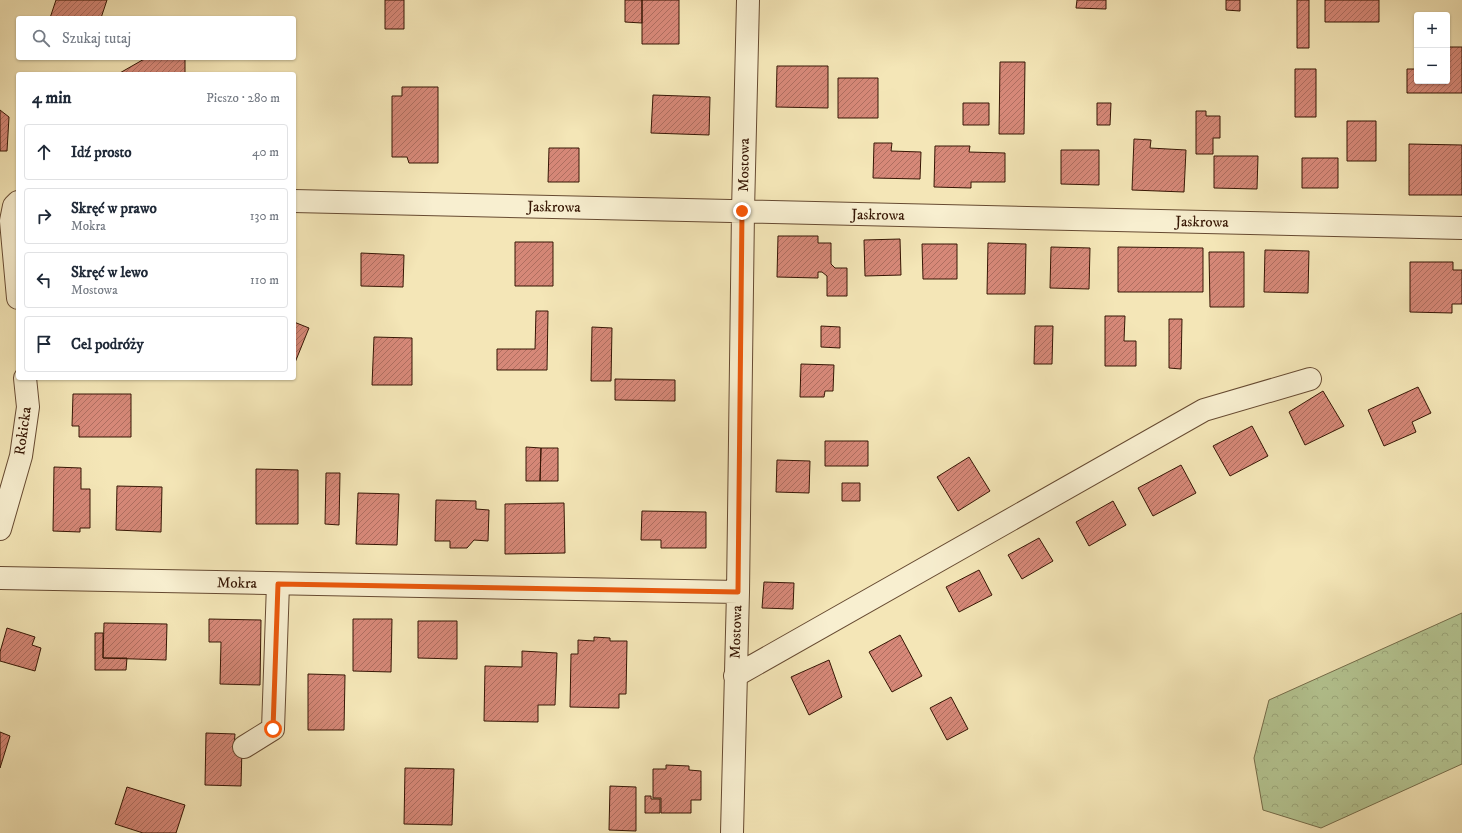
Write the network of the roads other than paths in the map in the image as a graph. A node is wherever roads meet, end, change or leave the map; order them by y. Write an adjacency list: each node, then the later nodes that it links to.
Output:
1 (748, 0): 4 (street, Mostowa)
2 (296, 201): 4 (street, Jaskrowa)
3 (16, 204): 6 (street)
4 (742, 211): 5 (street, Jaskrowa); 12 (street, Mostowa)
5 (1462, 228)
6 (16, 276)
7 (1310, 379): 13 (street)
8 (25, 380): 9 (street, Rokicka)
9 (0, 529)
10 (0, 578): 11 (street, Mokra)
11 (278, 584): 12 (street, Mokra); 14 (street)
12 (738, 592): 13 (street, Mostowa)
13 (735, 676): 15 (street, Mostowa)
14 (244, 747)
15 (732, 833)

